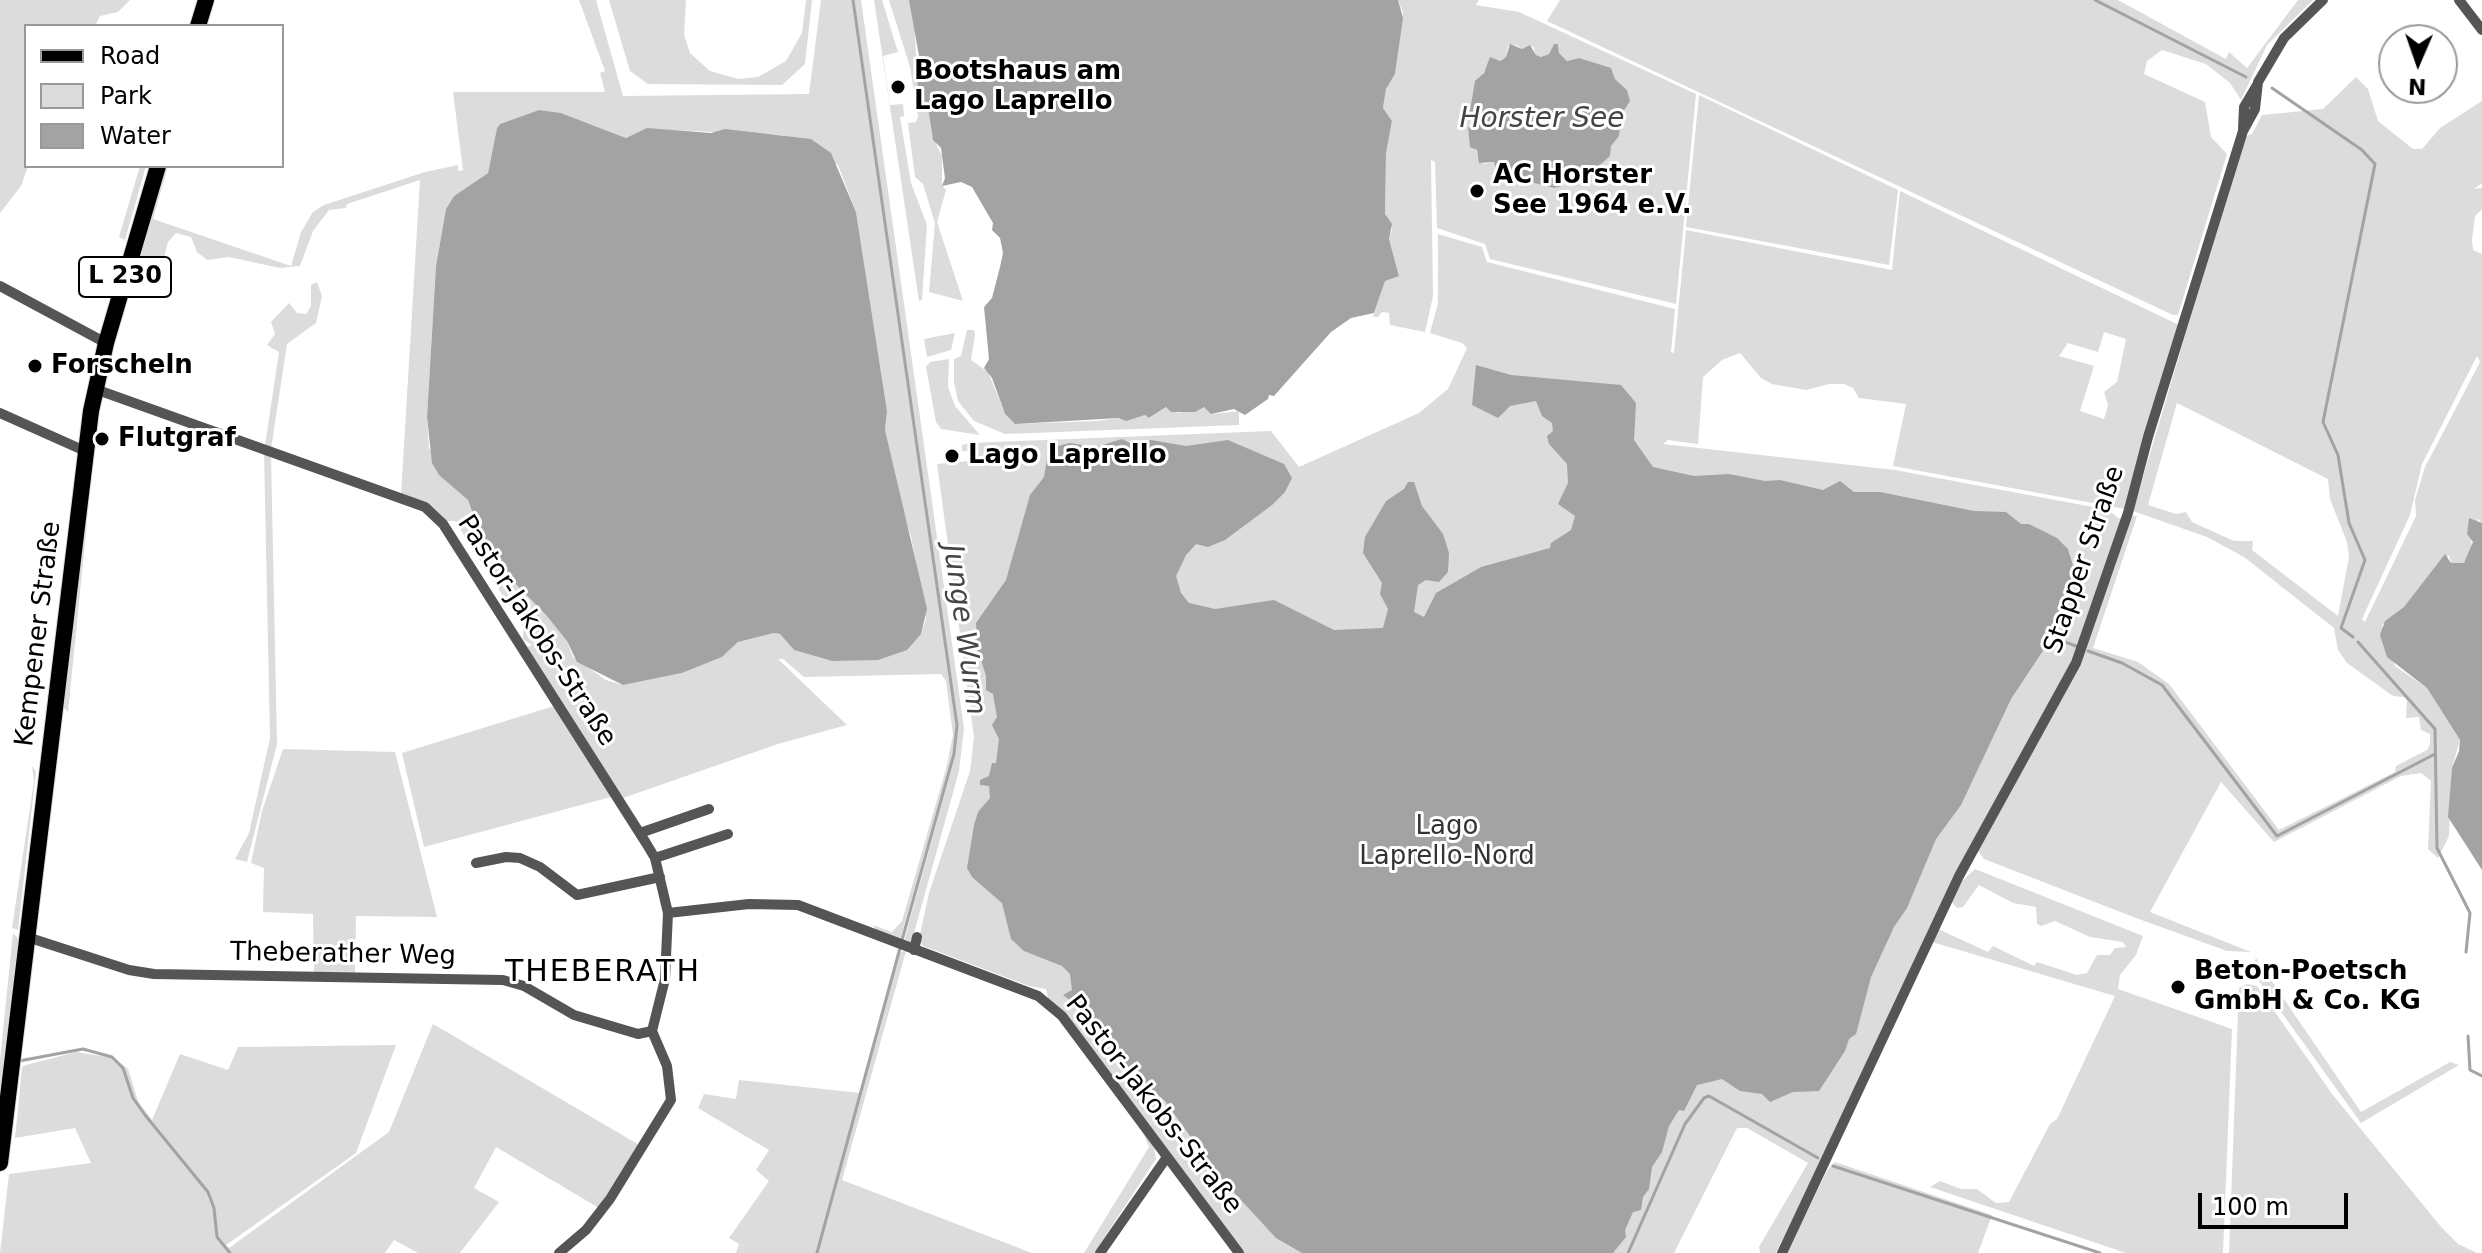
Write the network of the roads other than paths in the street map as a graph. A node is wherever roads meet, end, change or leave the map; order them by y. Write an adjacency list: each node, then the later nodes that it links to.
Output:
1 (206, 0): 4 (main road)
2 (2323, 0): 28 (street, Stapper Straße)
3 (2459, 0): 5 (street)
4 (199, 24)
5 (2482, 30)
6 (157, 168): 8 (main road, Kempener Straße / L 230)
7 (0, 286): 8 (street)
8 (106, 343): 9 (main road, Kempener Straße / L 230)
9 (95, 389): 11 (main road, Kempener Straße / L 230); 13 (street, Pastor-Jakobs-Straße)
10 (0, 413): 11 (street)
11 (85, 451): 19 (main road, Kempener Straße / L 230)
12 (709, 809): 13 (street)
13 (640, 833): 15 (street, Pastor-Jakobs-Straße)
14 (728, 834): 15 (street)
15 (655, 858): 17 (street, Pastor-Jakobs-Straße)
16 (476, 863): 17 (street)
17 (660, 877): 18 (street, Pastor-Jakobs-Straße)
18 (668, 913): 21 (street, Pastor-Jakobs-Straße); 22 (street)
19 (27, 937): 22 (street, Theberather Weg); 24 (main road, Kempener Straße / L 230)
20 (917, 937): 21 (street)
21 (906, 947): 23 (street, Pastor-Jakobs-Straße)
22 (652, 1031): 25 (street)
23 (1167, 1157): 26 (street); 27 (street, Pastor-Jakobs-Straße)
24 (0, 1163)
25 (559, 1253)
26 (1100, 1253)
27 (1239, 1253)
28 (1782, 1253)

